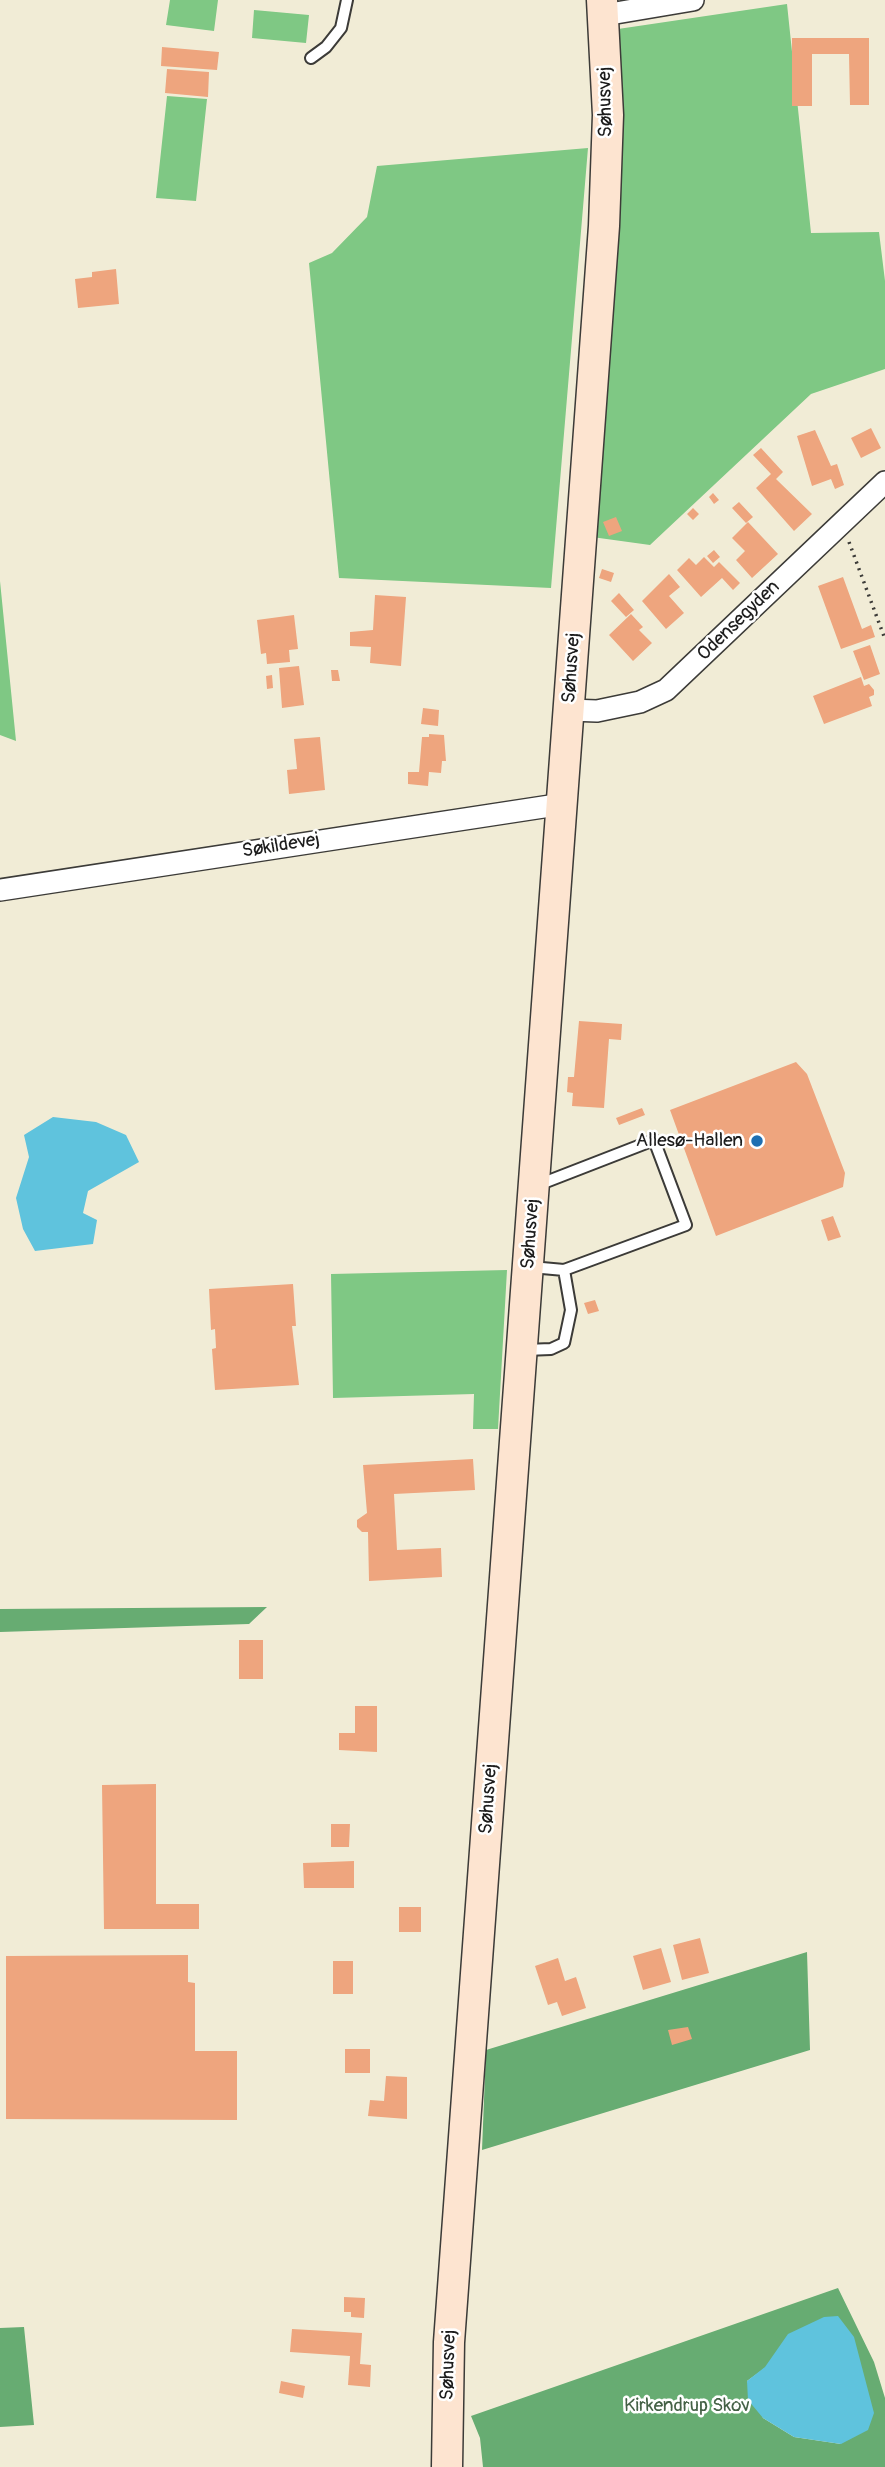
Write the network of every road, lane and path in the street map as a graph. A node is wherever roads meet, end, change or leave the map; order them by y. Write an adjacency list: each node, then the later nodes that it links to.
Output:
1 (347, 0): 4 (lane)
2 (693, 0): 3 (street)
3 (603, 8): 8 (street, Søhusvej)
4 (311, 58)
5 (885, 482): 6 (street, Odensegyden)
6 (842, 523): 7 (path); 8 (street, Odensegyden)
7 (885, 639)
8 (569, 710): 9 (street, Søhusvej)
9 (562, 804): 10 (street, Søkildevej); 11 (street, Søhusvej)
10 (0, 890)
11 (534, 1186): 12 (street, Søhusvej); 13 (lane)
12 (528, 1267): 13 (lane); 14 (street, Søhusvej)
13 (565, 1270): 14 (lane)
14 (522, 1350): 15 (street, Søhusvej)
15 (447, 2467)

